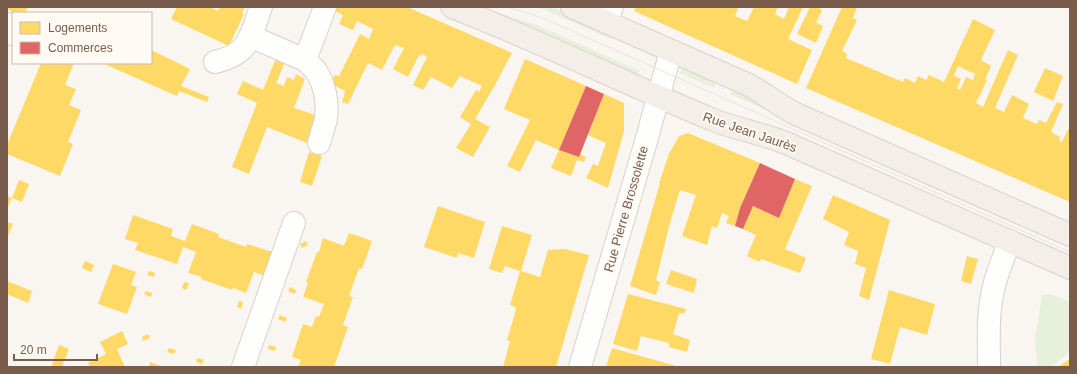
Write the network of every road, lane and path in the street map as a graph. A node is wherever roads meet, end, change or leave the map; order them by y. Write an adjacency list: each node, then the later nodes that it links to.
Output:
1 (261, 7): 8 (street)
2 (326, 7): 10 (street)
3 (452, 7): 12 (main road, Rue Jean Jaurès)
4 (572, 7): 5 (main road)
5 (609, 14): 9 (main road)
6 (7, 24): 7 (street)
7 (7, 34)
8 (250, 36): 10 (street); 11 (street)
9 (671, 51): 12 (street, Rue Pierre Brossolette); 15 (main road)
10 (305, 60): 13 (street)
11 (215, 62)
12 (658, 97): 16 (main road, Rue Jean Jaurès); 19 (street, Rue Pierre Brossolette)
13 (319, 142)
14 (294, 223): 18 (street)
15 (1070, 235)
16 (1010, 242): 17 (main road, Rue Jean Jaurès); 20 (street)
17 (1070, 268)
18 (243, 367)
19 (580, 367)
20 (989, 367)

